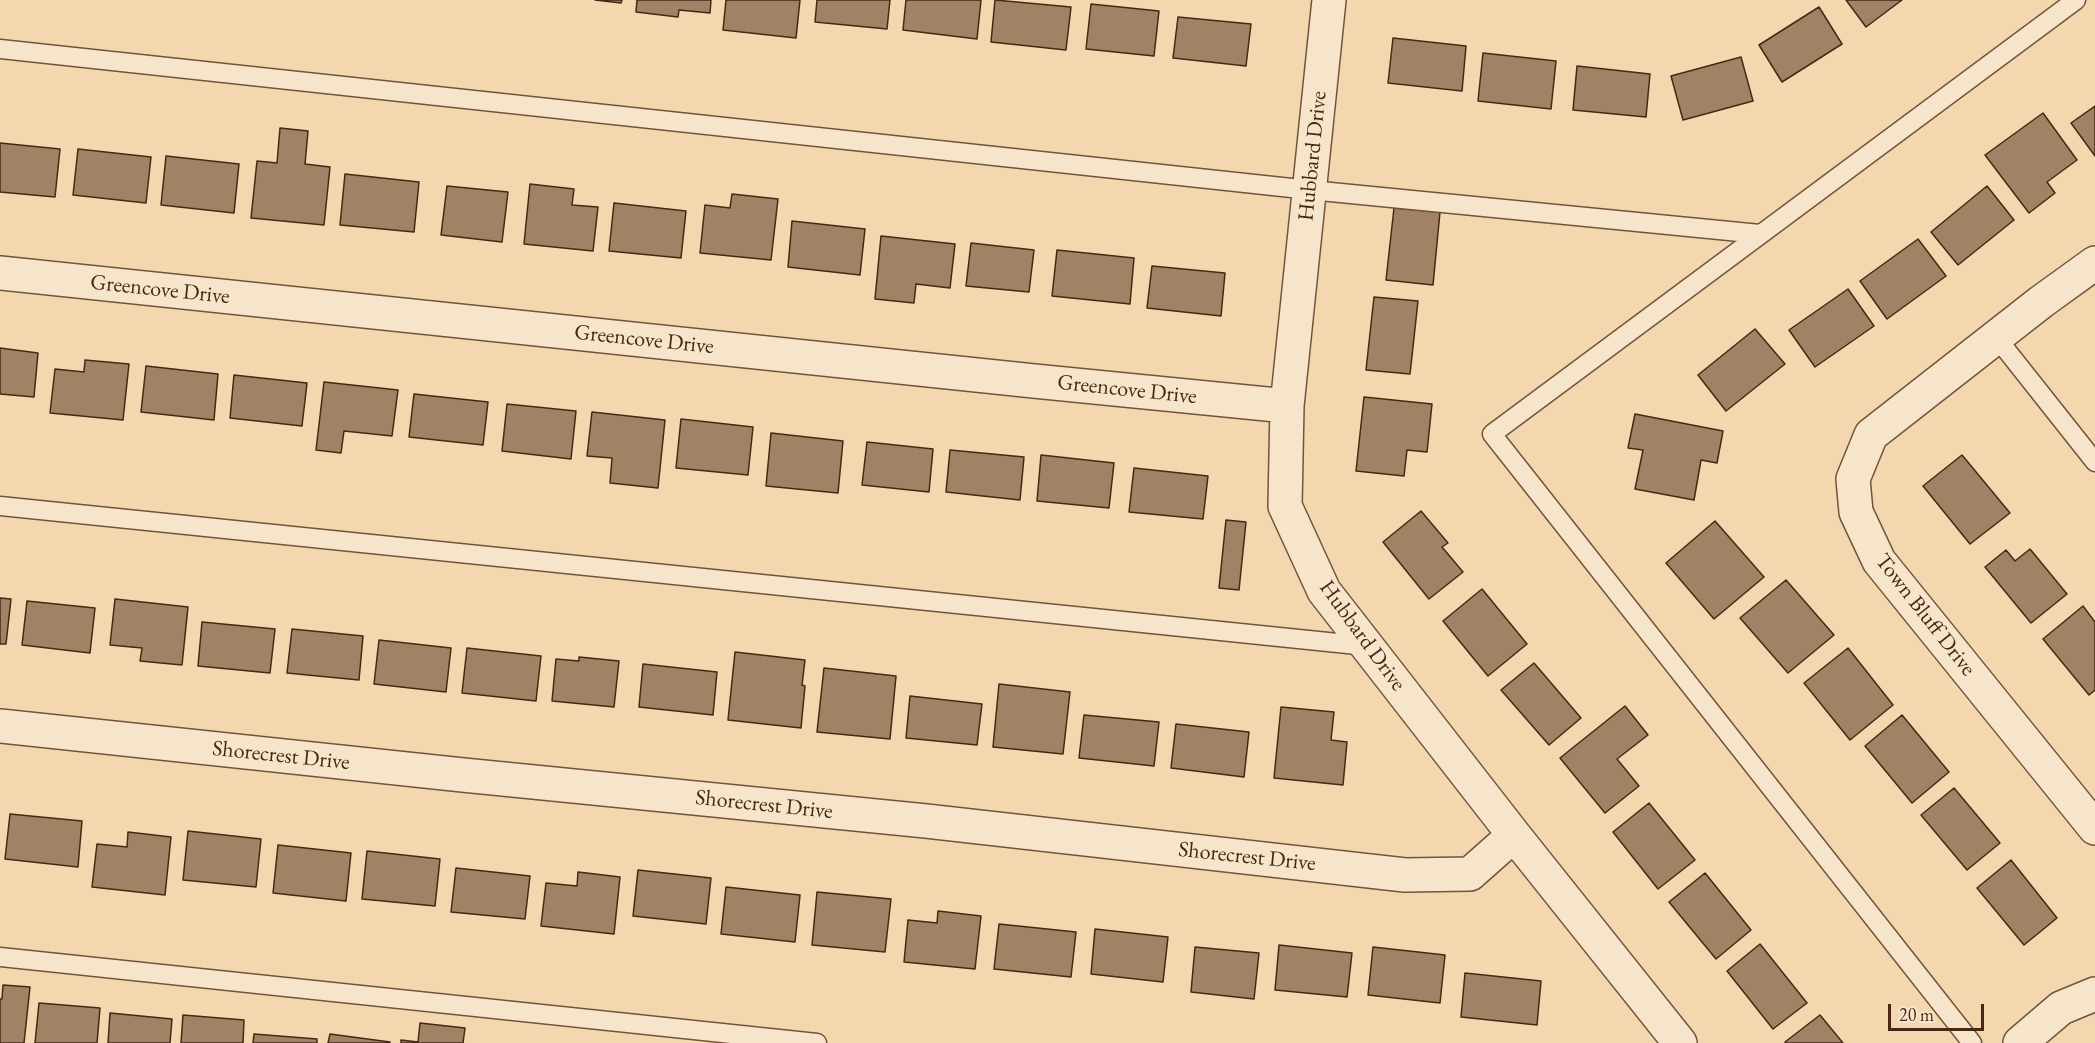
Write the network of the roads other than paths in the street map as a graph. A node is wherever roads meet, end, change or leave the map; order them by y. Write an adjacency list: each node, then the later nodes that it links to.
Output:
1 (1329, 0): 4 (street, Hubbard Drive)
2 (2076, 0): 5 (lane)
3 (0, 49): 4 (lane)
4 (1310, 190): 5 (lane); 9 (street, Hubbard Drive)
5 (1760, 234): 20 (lane)
6 (2095, 263): 8 (street, Town Bluff Drive)
7 (0, 273): 9 (street, Greencove Drive)
8 (1996, 337): 10 (lane); 14 (street, Town Bluff Drive)
9 (1287, 406): 12 (street, Hubbard Drive)
10 (2095, 462)
11 (0, 506): 12 (lane)
12 (1367, 646): 15 (street, Hubbard Drive)
13 (0, 726): 15 (street, Shorecrest Drive)
14 (2095, 828)
15 (1514, 835): 19 (street, Hubbard Drive)
16 (0, 957): 18 (lane)
17 (2095, 994): 21 (street)
18 (817, 1043)
19 (1680, 1043)
20 (1972, 1043)
21 (2020, 1043)

